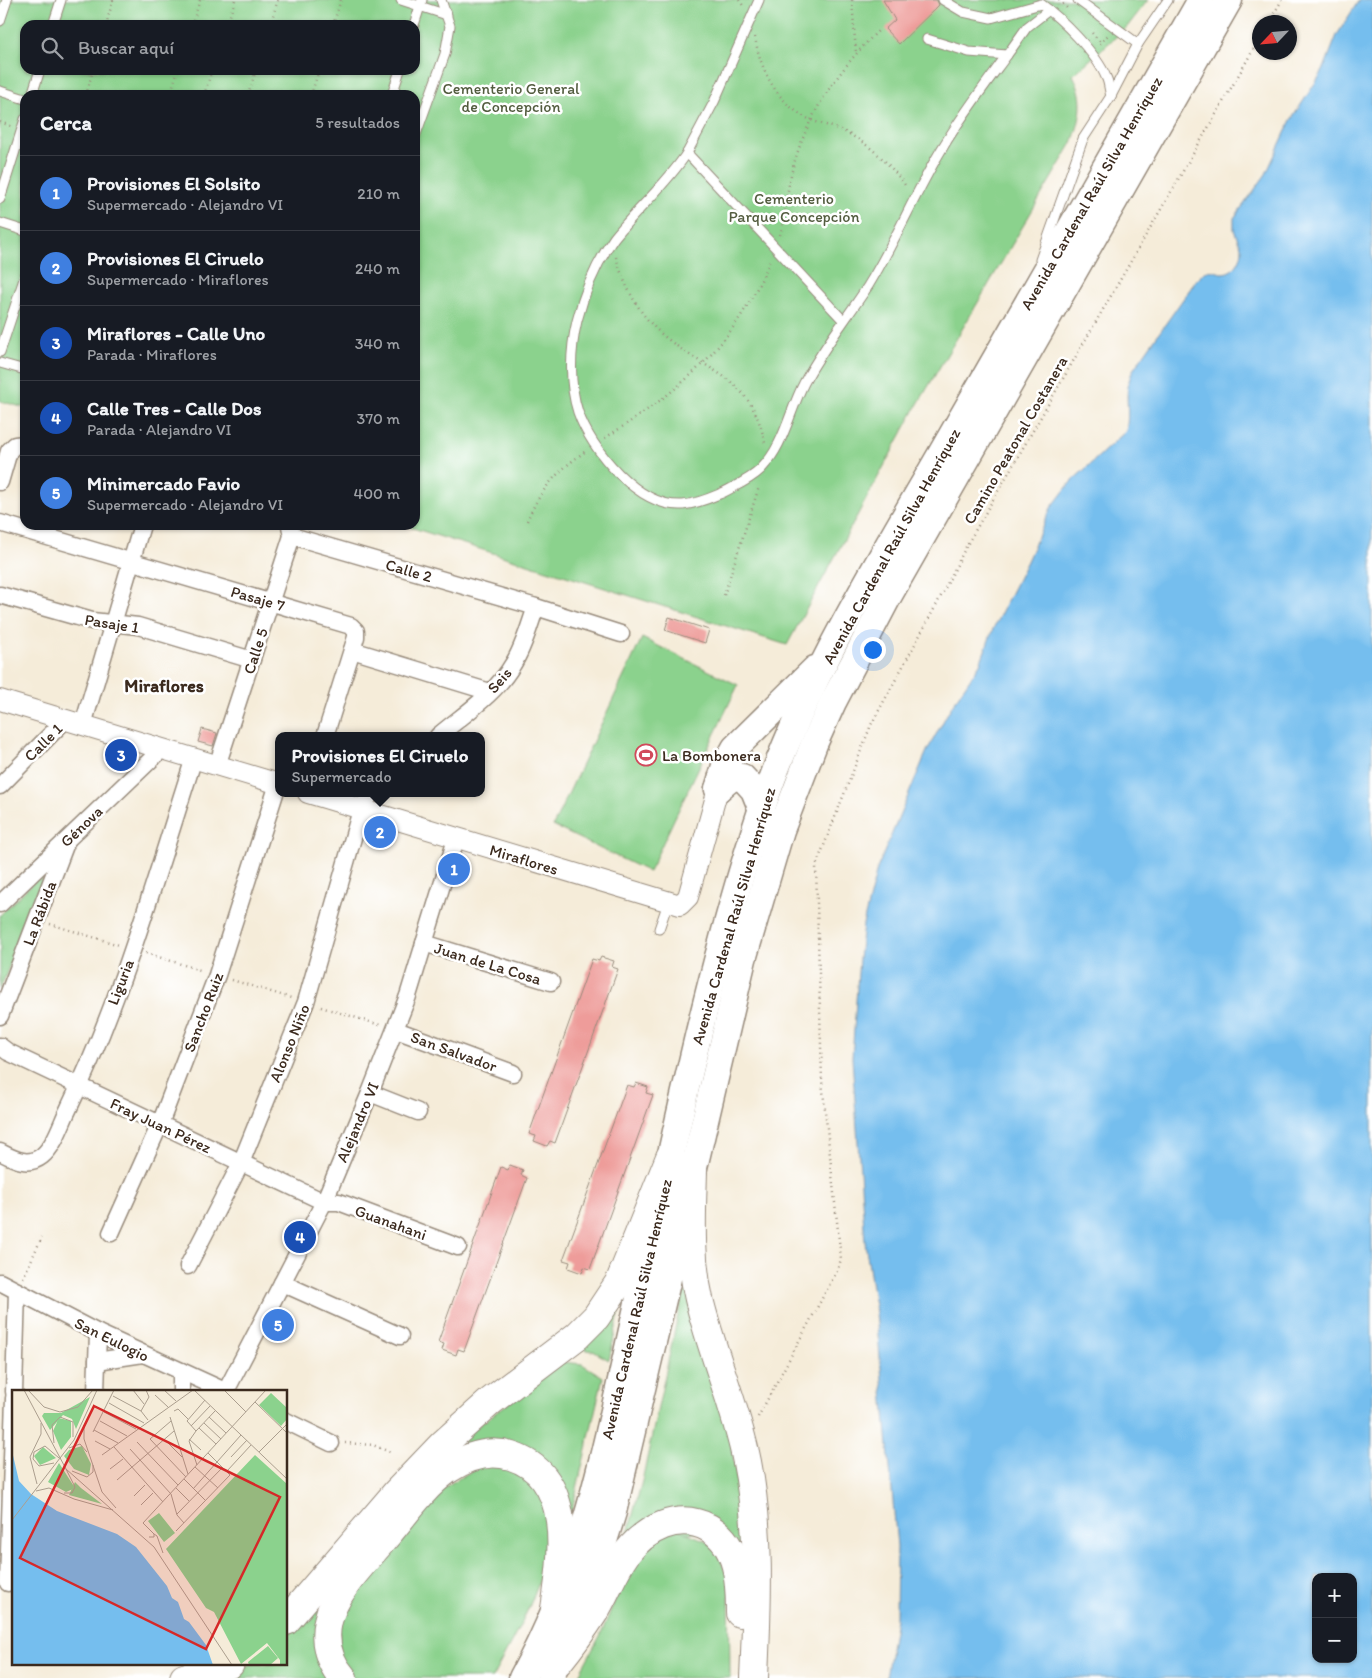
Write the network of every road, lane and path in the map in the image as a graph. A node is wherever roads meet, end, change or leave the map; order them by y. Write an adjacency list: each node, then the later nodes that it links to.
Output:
1 (6, 0): 31 (lane)
2 (61, 0): 23 (lane)
3 (113, 0): 24 (path)
4 (200, 0): 25 (path)
5 (235, 0): 26 (path)
6 (278, 0): 27 (path)
7 (341, 0): 28 (path)
8 (401, 0): 19 (lane)
9 (441, 0): 21 (lane)
10 (739, 0): 30 (path)
11 (759, 0): 30 (lane)
12 (852, 0): 37 (path)
13 (944, 0): 20 (lane)
14 (1078, 0): 32 (lane)
15 (1167, 0): 35 (lane)
16 (1201, 0): 68 (main road, Avenida Cardenal Raúl Silva Henríquez)
17 (1230, 0): 127 (main road, Avenida Cardenal Raúl Silva Henríquez)
18 (1282, 0): 22 (path)
19 (421, 3): 21 (lane); 29 (lane)
20 (1049, 10): 38 (lane); 39 (lane)
21 (447, 15): 58 (lane)
22 (1273, 15)
23 (55, 20)
24 (107, 20)
25 (194, 20)
26 (229, 20)
27 (272, 20)
28 (335, 20)
29 (416, 20)
30 (751, 20): 57 (path); 60 (lane)
31 (0, 21)
32 (1114, 28): 35 (lane); 38 (path)
33 (878, 30): 37 (path)
34 (927, 39): 39 (lane)
35 (1138, 44): 55 (lane)
36 (1252, 52): 147 (path, Camino Peatonal Costanera)
37 (856, 53): 57 (path)
38 (1091, 54): 55 (lane)
39 (1007, 55): 61 (lane)
40 (38, 75): 47 (lane)
41 (92, 75): 48 (path)
42 (176, 75): 49 (path)
43 (210, 75): 50 (path)
44 (254, 75): 51 (path)
45 (317, 75): 52 (path)
46 (398, 75): 53 (lane)
47 (34, 90)
48 (87, 90)
49 (172, 90)
50 (206, 90)
51 (250, 90)
52 (313, 90)
53 (394, 90)
54 (0, 92): 56 (lane)
55 (1110, 96): 68 (lane)
56 (20, 98)
57 (812, 120): 61 (path); 66 (path)
58 (420, 123)
59 (20, 135): 62 (lane)
60 (687, 154): 65 (lane); 66 (lane)
61 (915, 199): 69 (lane)
62 (0, 200)
63 (0, 223): 64 (lane)
64 (20, 229)
65 (615, 238): 72 (path); 75 (lane)
66 (776, 249): 69 (lane); 72 (path)
67 (20, 291): 70 (lane)
68 (1019, 318): 92 (main road, Avenida Cardenal Raúl Silva Henríquez)
69 (843, 320): 76 (lane)
70 (0, 352)
71 (0, 363): 73 (lane)
72 (705, 363): 75 (path); 76 (path)
73 (20, 369)
74 (20, 444): 77 (street)
75 (596, 444): 76 (lane); 78 (path)
76 (766, 462): 86 (path)
77 (1, 477)
78 (527, 521)
79 (0, 523): 80 (street, Pasaje 7)
80 (20, 529)
81 (24, 530): 84 (street, Pasaje 7)
82 (140, 530): 84 (street)
83 (291, 530): 87 (street, Calle 5); 88 (street, Calle 2)
84 (131, 561): 87 (street, Pasaje 7); 89 (street)
85 (0, 595): 89 (street, Pasaje 1)
86 (724, 595)
87 (271, 602): 91 (street, Pasaje 7); 93 (street, Calle 5)
88 (536, 607): 90 (street, Calle 2); 94 (street, Seis)
89 (112, 622): 93 (street, Pasaje 1); 96 (street)
90 (621, 634)
91 (352, 650): 94 (street); 97 (street)
92 (830, 655): 104 (main road); 108 (main road, Avenida Cardenal Raúl Silva Henríquez)
93 (252, 660): 101 (street, Calle 5)
94 (490, 692): 98 (street, Seis)
95 (0, 700): 96 (street)
96 (74, 722): 99 (street); 103 (street, Calle 1)
97 (326, 732)
98 (443, 732)
99 (162, 749): 100 (street); 110 (street, Génova)
100 (194, 758): 101 (street); 120 (street, Liguria)
101 (217, 766): 102 (street)
102 (275, 783)
103 (0, 786)
104 (718, 789): 108 (main road); 111 (street)
105 (275, 793): 123 (street, Sancho Ruiz)
106 (337, 797): 107 (street, Miraflores)
107 (366, 801): 109 (street, Miraflores); 126 (street, Alonso Niño)
108 (762, 810): 125 (main road, Avenida Cardenal Raúl Silva Henríquez)
109 (456, 838): 111 (street, Miraflores); 114 (street, Alejandro VI)
110 (68, 839): 112 (street, Génova); 116 (street, La Rábida)
111 (676, 903): 113 (lane)
112 (0, 904)
113 (659, 929)
114 (424, 943): 115 (street, Juan de La Cosa); 117 (street, Alejandro VI)
115 (551, 982)
116 (0, 1016)
117 (396, 1030): 119 (street, San Salvador); 121 (street, Alejandro VI)
118 (0, 1046): 120 (street, Fray Juan Pérez)
119 (513, 1073)
120 (79, 1086): 123 (street, Fray Juan Pérez); 124 (street, Liguria)
121 (370, 1093): 122 (street); 128 (street, Alejandro VI)
122 (418, 1112)
123 (160, 1124): 126 (street, Fray Juan Pérez); 129 (street, Sancho Ruiz)
124 (1, 1152)
125 (670, 1157): 152 (main road, Avenida Cardenal Raúl Silva Henríquez); 153 (highway)
126 (241, 1163): 128 (street, Fray Juan Pérez); 132 (street, Alonso Niño)
127 (694, 1170): 155 (main road, Avenida Cardenal Raúl Silva Henríquez); 160 (highway)
128 (324, 1202): 131 (street, Guanahani); 134 (street, Alejandro VI)
129 (111, 1233)
130 (42, 1237): 135 (path)
131 (458, 1247)
132 (188, 1266)
133 (0, 1282): 135 (street, San Eulogio)
134 (282, 1283): 137 (street); 145 (street, Alejandro VI)
135 (17, 1291): 136 (street, San Eulogio); 141 (street)
136 (98, 1333): 138 (street, San Eulogio); 139 (street)
137 (400, 1336)
138 (143, 1354): 139 (street); 140 (street, San Eulogio)
139 (97, 1361): 142 (street)
140 (181, 1371): 143 (street); 144 (street, San Eulogio)
141 (14, 1390)
142 (96, 1390)
143 (181, 1390)
144 (222, 1390)
145 (227, 1390)
146 (288, 1422): 148 (street)
147 (756, 1423)
148 (331, 1443): 150 (path)
149 (12, 1451): 151 (street)
150 (392, 1453)
151 (7, 1583)
152 (555, 1609): 157 (highway); 158 (main road, Avenida Cardenal Raúl Silva Henríquez)
153 (288, 1619)
154 (223, 1666): 156 (highway)
155 (555, 1669): 159 (highway)
156 (184, 1678)
157 (342, 1678)
158 (522, 1678)
159 (739, 1678)
160 (754, 1678)

